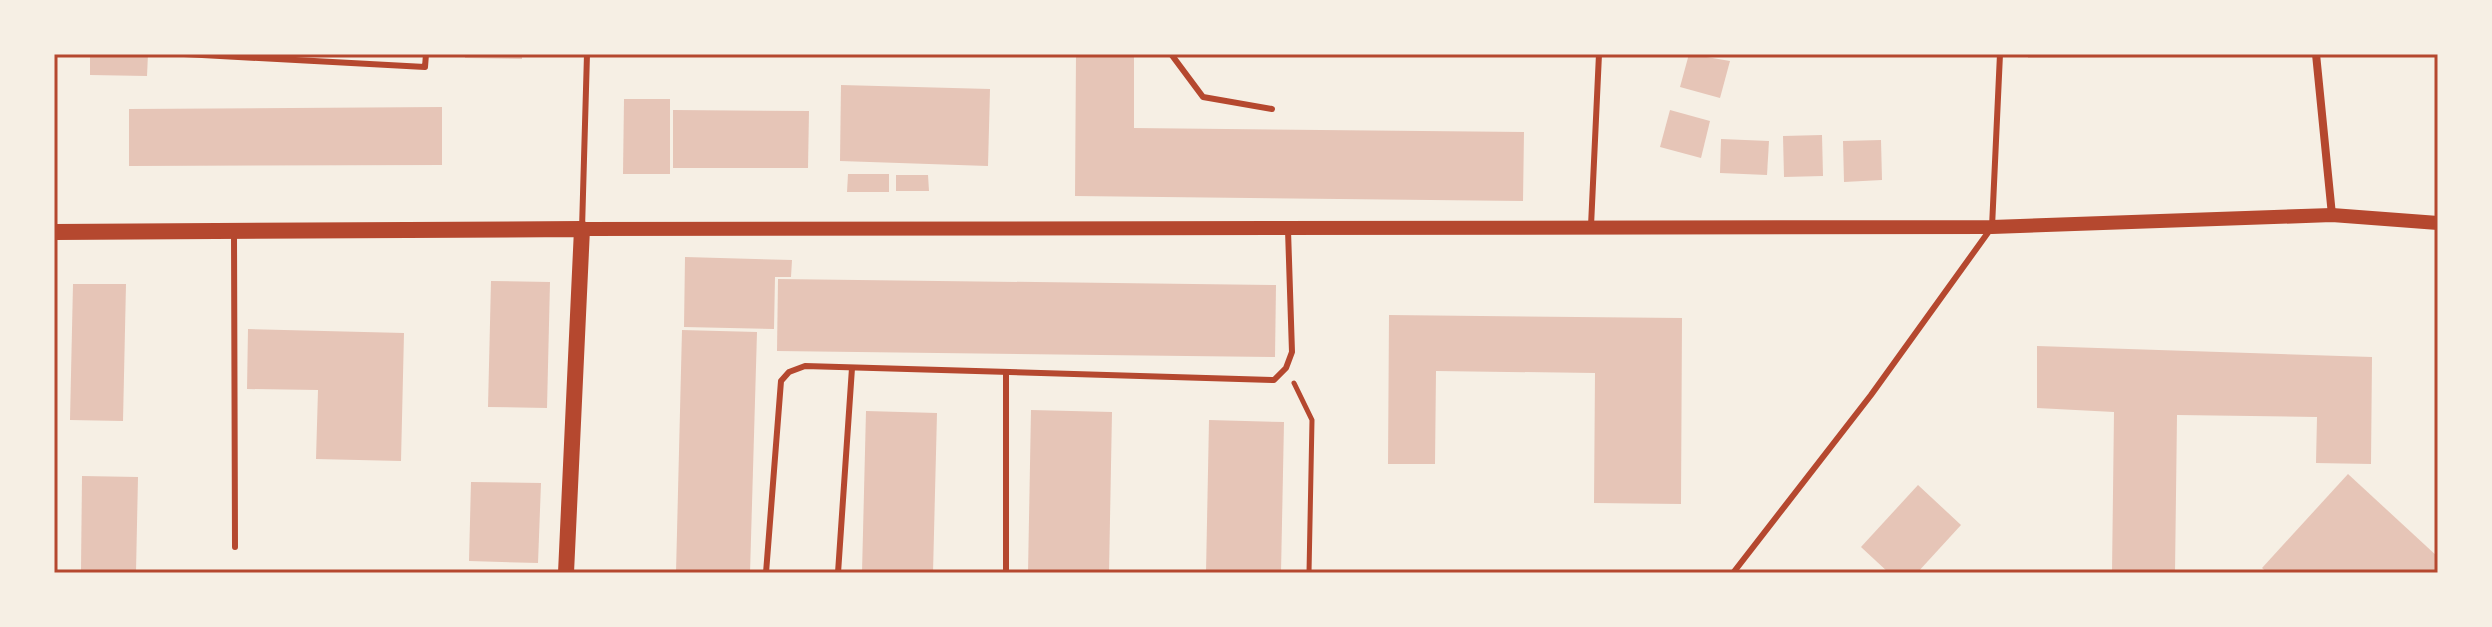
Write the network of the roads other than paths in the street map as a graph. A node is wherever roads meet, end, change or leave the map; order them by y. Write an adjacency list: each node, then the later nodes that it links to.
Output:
1 (184, 54): 2 (lane)
2 (426, 54)
3 (587, 54): 14 (lane)
4 (1171, 54): 8 (lane)
5 (1599, 54): 11 (lane)
6 (2000, 54): 13 (lane)
7 (2316, 54): 9 (street)
8 (1272, 109)
9 (2332, 215): 10 (street); 13 (street)
10 (2438, 223)
11 (1591, 226): 12 (street); 13 (street)
12 (1288, 227): 14 (street); 18 (lane)
13 (1992, 227): 24 (lane)
14 (582, 229): 16 (main road); 20 (main road)
15 (54, 232): 16 (main road)
16 (234, 233): 19 (lane)
17 (852, 368): 18 (lane); 21 (lane); 22 (lane)
18 (1006, 372): 23 (lane)
19 (235, 547)
20 (566, 573)
21 (766, 573)
22 (838, 573)
23 (1006, 573)
24 (1733, 573)

